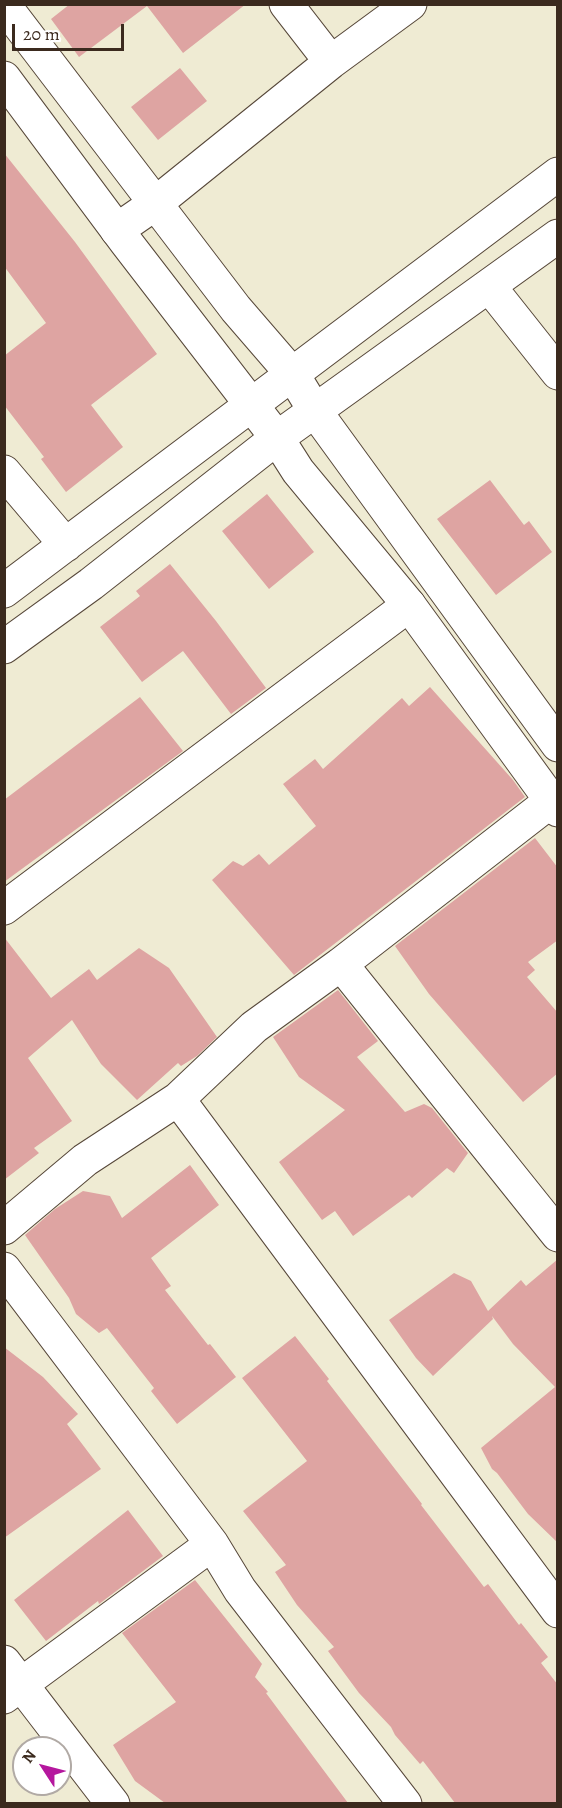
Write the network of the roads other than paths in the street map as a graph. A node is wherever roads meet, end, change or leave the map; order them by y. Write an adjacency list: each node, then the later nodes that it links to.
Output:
1 (286, 4): 4 (street)
2 (410, 4): 4 (street)
3 (4, 5): 7 (street)
4 (331, 62): 7 (street)
5 (4, 78): 8 (street)
6 (558, 174): 12 (street)
7 (156, 203): 8 (street); 12 (street)
8 (117, 230): 13 (street)
9 (558, 236): 10 (street)
10 (489, 286): 11 (street); 14 (street)
11 (558, 373)
12 (293, 375): 13 (street); 14 (street)
13 (252, 406): 15 (street); 17 (street)
14 (315, 411): 15 (street); 21 (street)
15 (277, 438): 19 (street); 20 (street)
16 (4, 472): 17 (street)
17 (66, 545): 18 (street)
18 (4, 591)
19 (409, 605): 22 (street); 23 (street)
20 (4, 647)
21 (558, 745)
22 (554, 805): 24 (street)
23 (4, 908)
24 (341, 964): 25 (street); 27 (street)
25 (178, 1099): 26 (street); 30 (street)
26 (4, 1228)
27 (558, 1235)
28 (4, 1269): 29 (street)
29 (212, 1544): 31 (street); 33 (street)
30 (558, 1611)
31 (10, 1681): 32 (street)
32 (113, 1803)
33 (405, 1803)

